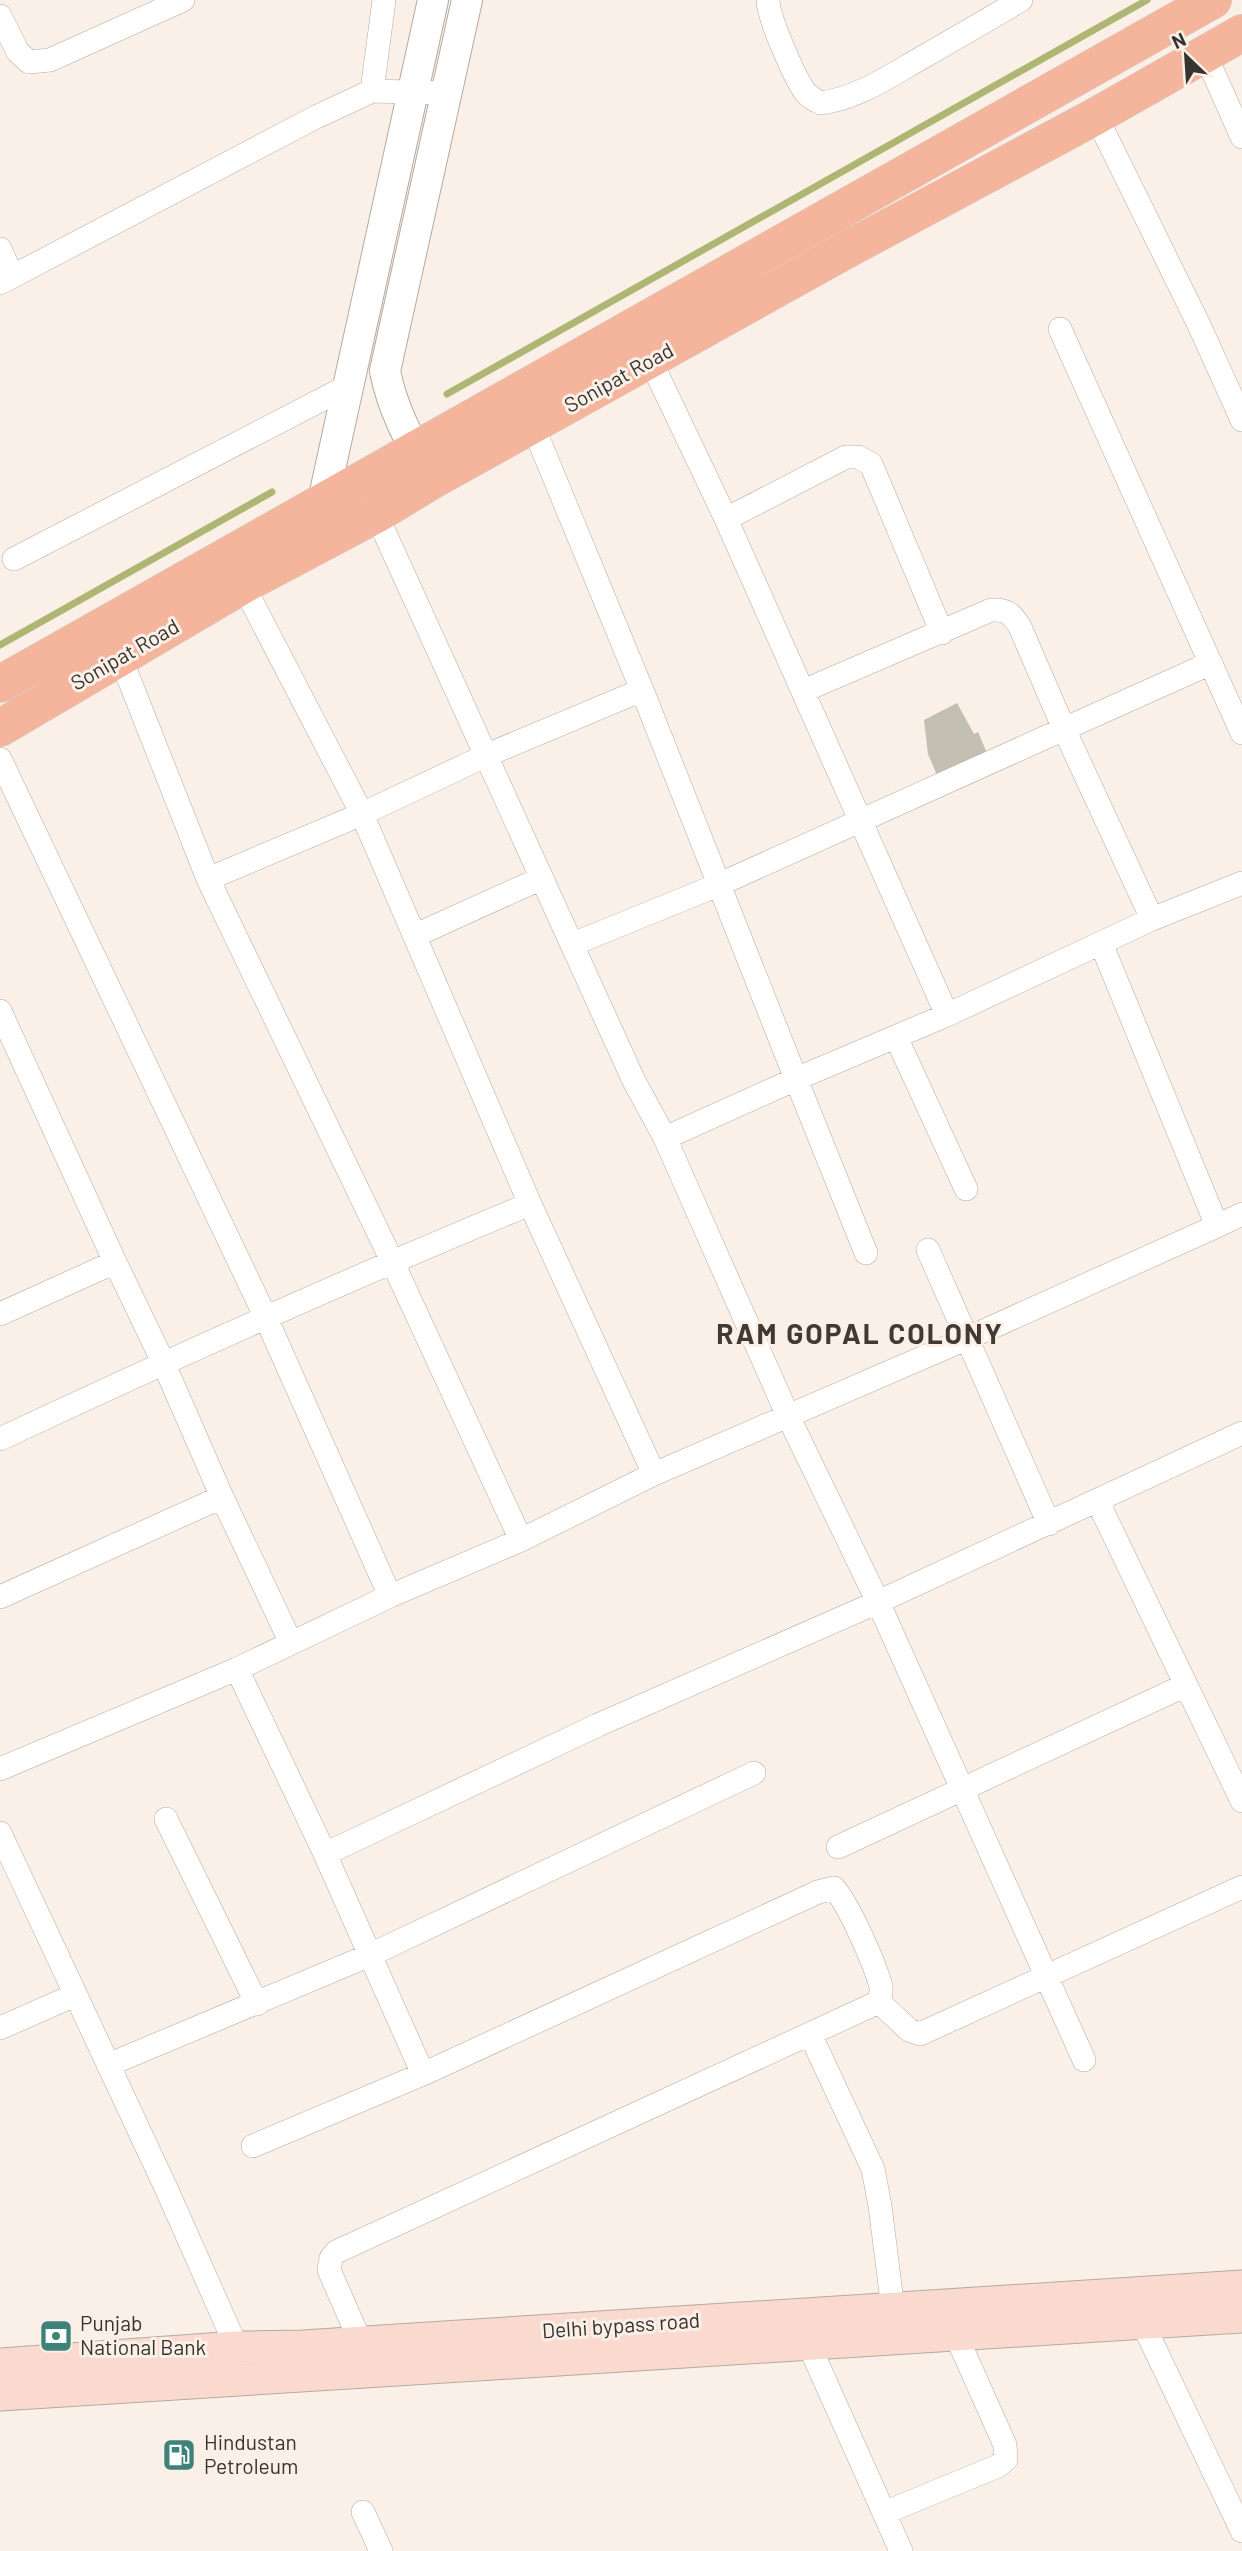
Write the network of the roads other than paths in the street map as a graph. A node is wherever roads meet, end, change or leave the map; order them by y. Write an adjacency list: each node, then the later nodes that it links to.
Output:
1 (183, 0): 8 (street)
2 (384, 0): 11 (street)
3 (433, 0): 12 (street)
4 (467, 0): 13 (street)
5 (768, 0): 6 (street)
6 (1021, 0)
7 (1213, 0): 18 (main road, Sonipat Road)
8 (0, 16)
9 (1242, 33): 10 (main road, Sonipat Road)
10 (1205, 54): 14 (main road, Sonipat Road); 15 (street)
11 (372, 91): 12 (street); 17 (street)
12 (411, 92): 13 (street); 21 (street)
13 (447, 93): 24 (street)
14 (1096, 116): 20 (main road, Sonipat Road); 22 (street)
15 (1242, 137)
16 (0, 249): 17 (street)
17 (6, 280)
18 (633, 326): 20 (street); 24 (main road, Sonipat Road)
19 (1060, 329): 34 (street)
20 (651, 360): 23 (main road, Sonipat Road); 29 (street)
21 (348, 386): 27 (street); 30 (street)
22 (1242, 420)
23 (533, 426): 26 (main road, Sonipat Road); 36 (street)
24 (415, 449): 25 (main road, Sonipat Road); 26 (street)
25 (360, 480): 27 (main road, Sonipat Road); 28 (street)
26 (433, 480): 28 (main road, Sonipat Road)
27 (323, 501): 35 (main road, Sonipat Road)
28 (377, 514): 31 (main road, Sonipat Road); 41 (street)
29 (726, 519): 32 (street); 37 (street)
30 (14, 559)
31 (243, 585): 33 (main road, Sonipat Road); 43 (street)
32 (942, 633): 37 (street); 39 (street)
33 (121, 659): 38 (main road, Sonipat Road); 46 (street)
34 (1211, 663): 39 (street); 40 (street)
35 (0, 684)
36 (642, 690): 41 (street); 48 (street)
37 (803, 691): 44 (street)
38 (0, 728)
39 (1064, 729): 44 (street); 49 (street)
40 (1242, 733)
41 (487, 755): 43 (street); 45 (street)
42 (0, 759): 67 (street)
43 (362, 814): 46 (street); 50 (street)
44 (860, 819): 48 (street); 54 (street)
45 (542, 878): 50 (street); 52 (street)
46 (208, 879): 64 (street)
47 (1242, 883): 49 (street)
48 (718, 885): 52 (street); 56 (street)
49 (1152, 919): 51 (street)
50 (415, 935): 59 (street)
51 (1101, 943): 54 (street); 61 (street)
52 (573, 944): 57 (street)
53 (0, 1011): 65 (street)
54 (947, 1015): 55 (street)
55 (896, 1037): 56 (street); 58 (street)
56 (796, 1079): 57 (street); 63 (street)
57 (664, 1138): 70 (street)
58 (967, 1189)
59 (530, 1204): 64 (street); 73 (street)
60 (1242, 1214): 61 (street)
61 (1217, 1226): 68 (street)
62 (928, 1250): 68 (street)
63 (866, 1253)
64 (392, 1261): 67 (street); 77 (street)
65 (115, 1262): 66 (street); 69 (street)
66 (0, 1314)
67 (266, 1318): 69 (street); 78 (street)
68 (968, 1338): 70 (street); 76 (street)
69 (163, 1362): 72 (street); 74 (street)
70 (788, 1416): 73 (street); 80 (street)
71 (1242, 1433): 75 (street)
72 (0, 1439)
73 (654, 1474): 77 (street)
74 (222, 1497): 79 (street); 81 (street)
75 (1097, 1500): 76 (street); 83 (street)
76 (1049, 1524): 80 (street)
77 (521, 1540): 78 (street)
78 (390, 1595): 81 (street)
79 (0, 1597)
80 (878, 1602): 86 (street); 91 (street)
81 (291, 1643): 82 (street)
82 (236, 1669): 84 (street); 91 (street)
83 (1186, 1685): 86 (street); 87 (street)
84 (0, 1769)
85 (754, 1773): 93 (street)
86 (961, 1788): 90 (street); 94 (street)
87 (1242, 1801)
88 (166, 1819): 97 (street)
89 (0, 1833): 95 (street)
90 (838, 1847)
91 (325, 1854): 93 (street)
92 (1242, 1887): 94 (street)
93 (370, 1955): 97 (street); 102 (street)
94 (1048, 1976): 96 (street); 100 (street)
95 (75, 1995): 98 (street); 101 (street)
96 (879, 2002): 99 (street); 102 (street)
97 (257, 2004): 101 (street)
98 (0, 2028)
99 (810, 2034): 105 (street); 110 (street)
100 (1084, 2060)
101 (108, 2065): 111 (street)
102 (423, 2074): 103 (street)
103 (253, 2146)
104 (1242, 2287): 105 (main road, Delhi bypass road)
105 (893, 2309): 108 (main road, Delhi bypass road)
106 (1242, 2316): 107 (main road, Delhi bypass road)
107 (1142, 2322): 109 (main road, Delhi bypass road); 115 (street)
108 (801, 2329): 109 (main road, Delhi bypass road); 110 (main road, Delhi bypass road); 112 (main road, Delhi bypass road); 114 (street)
109 (956, 2333): 114 (street)
110 (361, 2343): 111 (main road, Delhi bypass road)
111 (237, 2348): 112 (main road, Delhi bypass road)
112 (7, 2379)
113 (363, 2512): 116 (street)
114 (884, 2513): 117 (street)
115 (1242, 2531)
116 (381, 2551)
117 (901, 2551)

